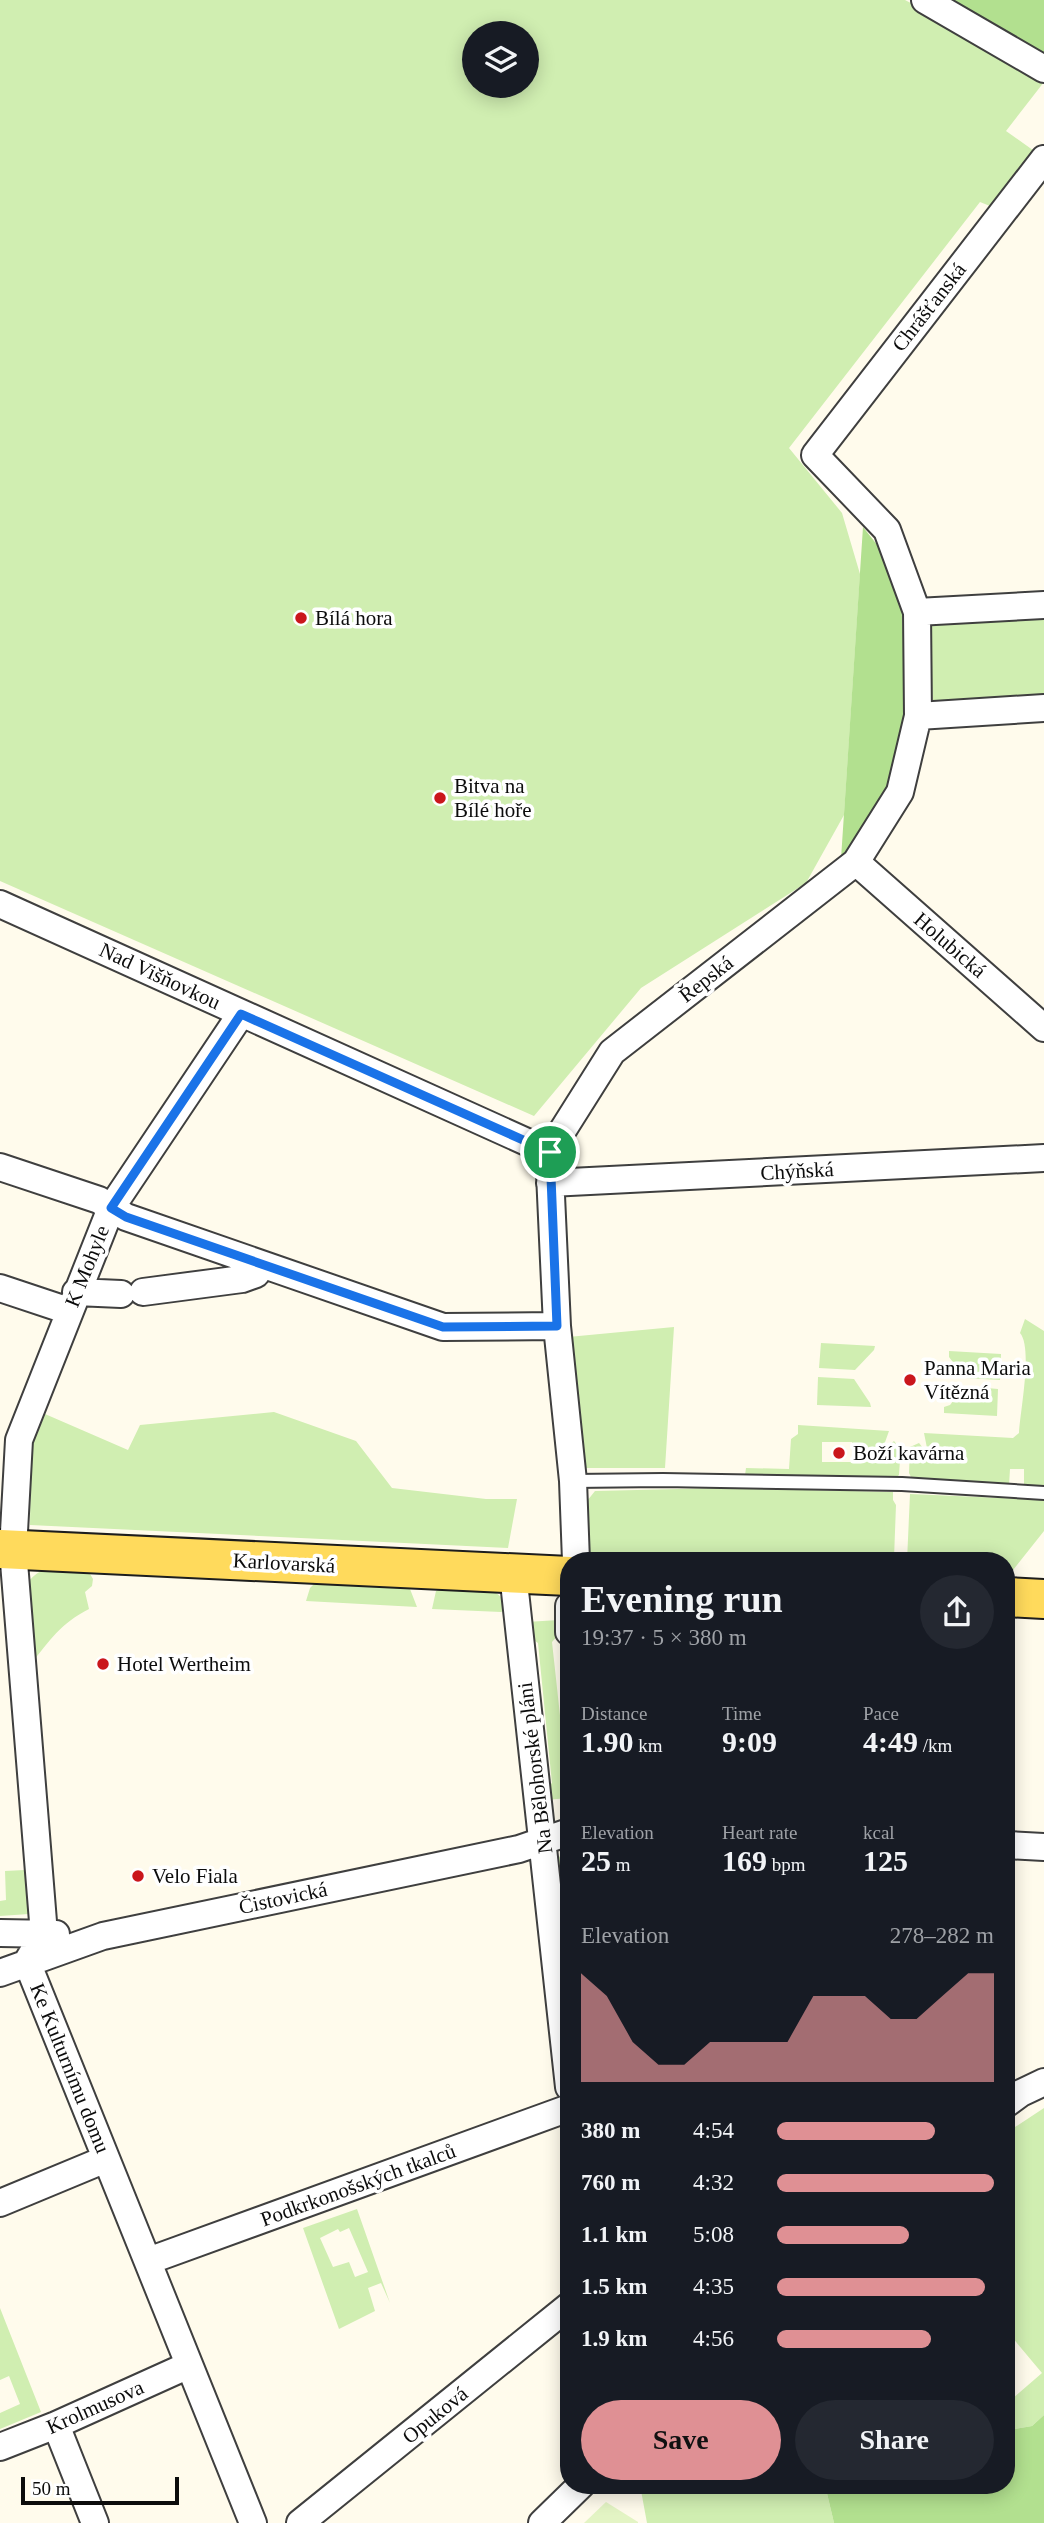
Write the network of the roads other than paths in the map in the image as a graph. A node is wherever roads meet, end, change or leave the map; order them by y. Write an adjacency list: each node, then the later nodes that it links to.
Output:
1 (925, 0): 2 (street)
2 (1044, 69)
3 (1044, 159): 4 (street, Chrášťanská)
4 (815, 455): 6 (street, Řepská)
5 (1044, 605): 6 (street)
6 (917, 612): 8 (street, Řepská)
7 (1044, 708): 8 (street)
8 (918, 716): 9 (street, Řepská)
9 (856, 862): 12 (street, Holubická); 13 (street, Řepská)
10 (0, 904): 11 (street, Nad Višňovkou)
11 (241, 1014): 13 (street, Nad Višňovkou); 17 (street, K Mohyle)
12 (1044, 1028)
13 (550, 1152): 16 (street)
14 (1044, 1158): 16 (street, Chýňská)
15 (0, 1167): 17 (street)
16 (550, 1183): 21 (street)
17 (111, 1208): 18 (street); 20 (street, K Mohyle)
18 (262, 1265): 20 (street); 21 (street)
19 (0, 1288): 20 (street)
20 (73, 1302): 22 (street, K Mohyle)
21 (557, 1326): 23 (street)
22 (9, 1437): 25 (street, K Mohyle)
23 (573, 1481): 24 (lane); 26 (street)
24 (1044, 1493)
25 (6, 1549): 27 (main road, Karlovarská); 31 (street)
26 (576, 1552)
27 (513, 1573): 28 (main road, Karlovarská); 33 (street, Na Bělohorské pláni)
28 (560, 1576)
29 (1015, 1597): 30 (main road)
30 (1044, 1599)
31 (12, 1705): 37 (street)
32 (560, 1835): 33 (street, Čistovická)
33 (543, 1842): 38 (street, Čistovická); 42 (street, Na Bělohorské pláni)
34 (1015, 1845): 35 (street)
35 (1044, 1847)
36 (0, 1933): 37 (street)
37 (44, 1934): 38 (street); 40 (street, Ke Kulturnímu domu)
38 (103, 1936): 40 (street, Čistovická)
39 (0, 1960): 40 (street)
40 (27, 1962): 41 (street, Čistovická); 46 (street, Ke Kulturnímu domu)
41 (0, 1973)
42 (560, 2002)
43 (1044, 2082): 44 (street)
44 (1015, 2097)
45 (560, 2111): 48 (street, Podkrkonošských tkalců)
46 (106, 2159): 47 (street); 48 (street, Ke Kulturnímu domu)
47 (0, 2203)
48 (148, 2261): 50 (street, Ke Kulturnímu domu)
49 (560, 2313): 56 (street, Opuková)
50 (189, 2365): 51 (street, Krolmusova); 55 (street, Ke Kulturnímu domu)
51 (56, 2425): 52 (street, Krolmusova); 54 (street)
52 (0, 2447)
53 (572, 2494): 57 (street)
54 (95, 2523)
55 (253, 2523)
56 (300, 2523)
57 (542, 2523)

